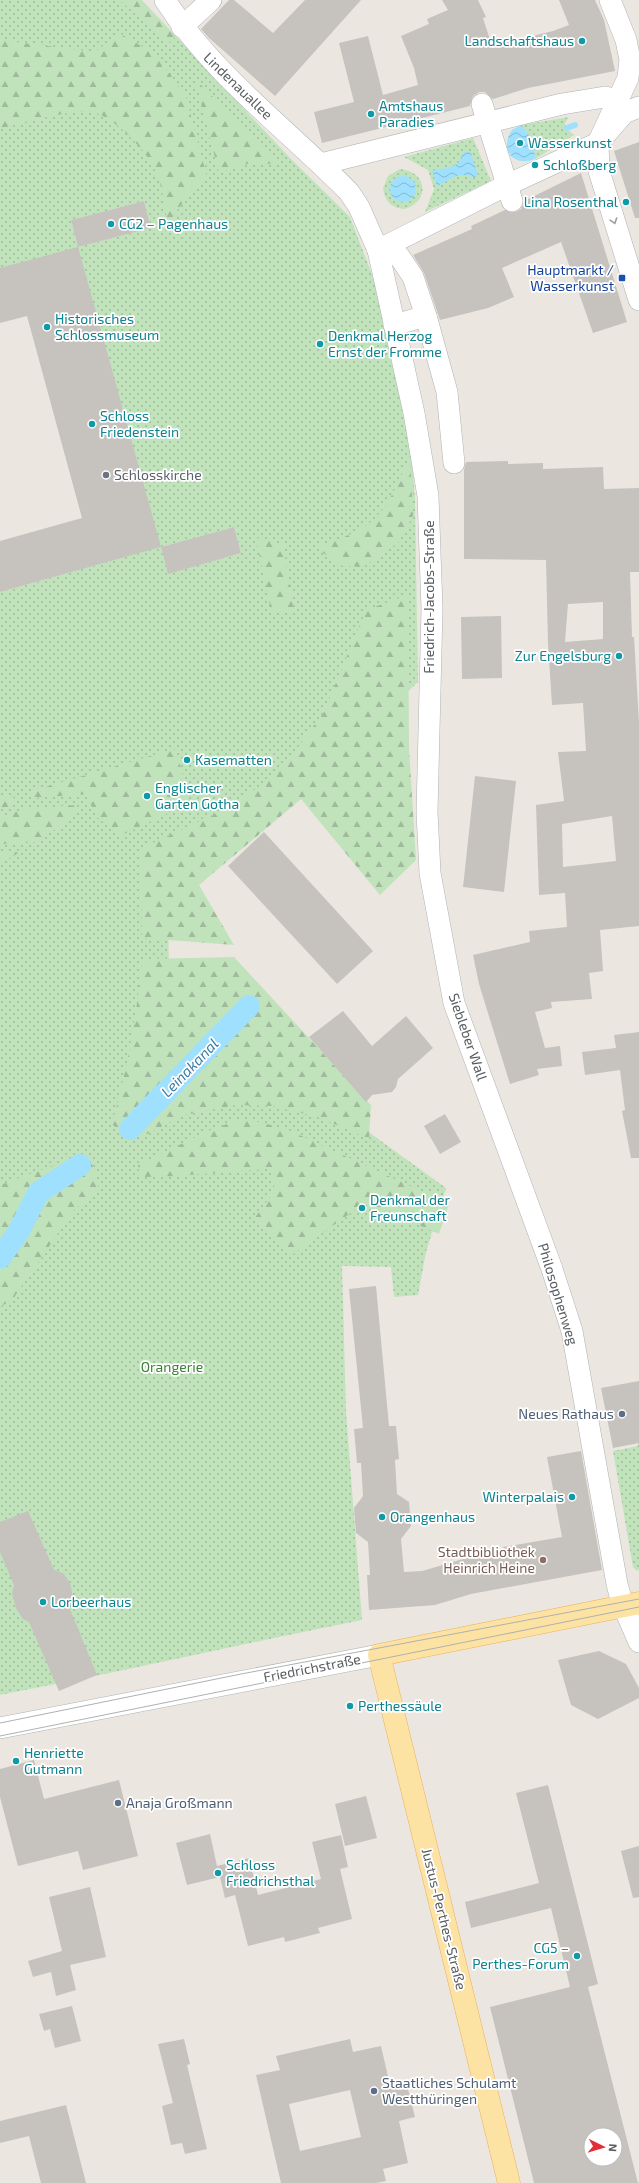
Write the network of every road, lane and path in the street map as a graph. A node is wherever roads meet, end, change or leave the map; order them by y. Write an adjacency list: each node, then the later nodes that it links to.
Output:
1 (165, 0): 5 (street, Lindenauallee)
2 (211, 0): 5 (street)
3 (610, 0): 6 (street)
4 (632, 18): 6 (street)
5 (182, 28): 11 (street, Lindenauallee)
6 (635, 42): 8 (street)
7 (614, 75): 8 (street)
8 (621, 104): 9 (street); 10 (street)
9 (485, 114): 11 (street); 12 (street)
10 (592, 152): 12 (street); 14 (street, one-way to 14)
11 (321, 164): 13 (street, Friedrich-Jacobs-Straße)
12 (510, 193): 13 (street)
13 (378, 250): 15 (street); 16 (street, Friedrich-Jacobs-Straße)
14 (639, 300)
15 (426, 316): 16 (street); 17 (street)
16 (394, 324): 18 (street, Friedrich-Jacobs-Straße)
17 (454, 463)
18 (430, 873): 19 (street, Siebleber Wall)
19 (516, 1173): 20 (street, Philosophenweg)
20 (631, 1605): 21 (street, Philosophenweg); 22 (main road, Friedrichstraße)
21 (639, 1642)
22 (378, 1655): 23 (street, Friedrichstraße); 24 (main road, Justus-Perthes-Straße)
23 (0, 1728)
24 (508, 2183)

